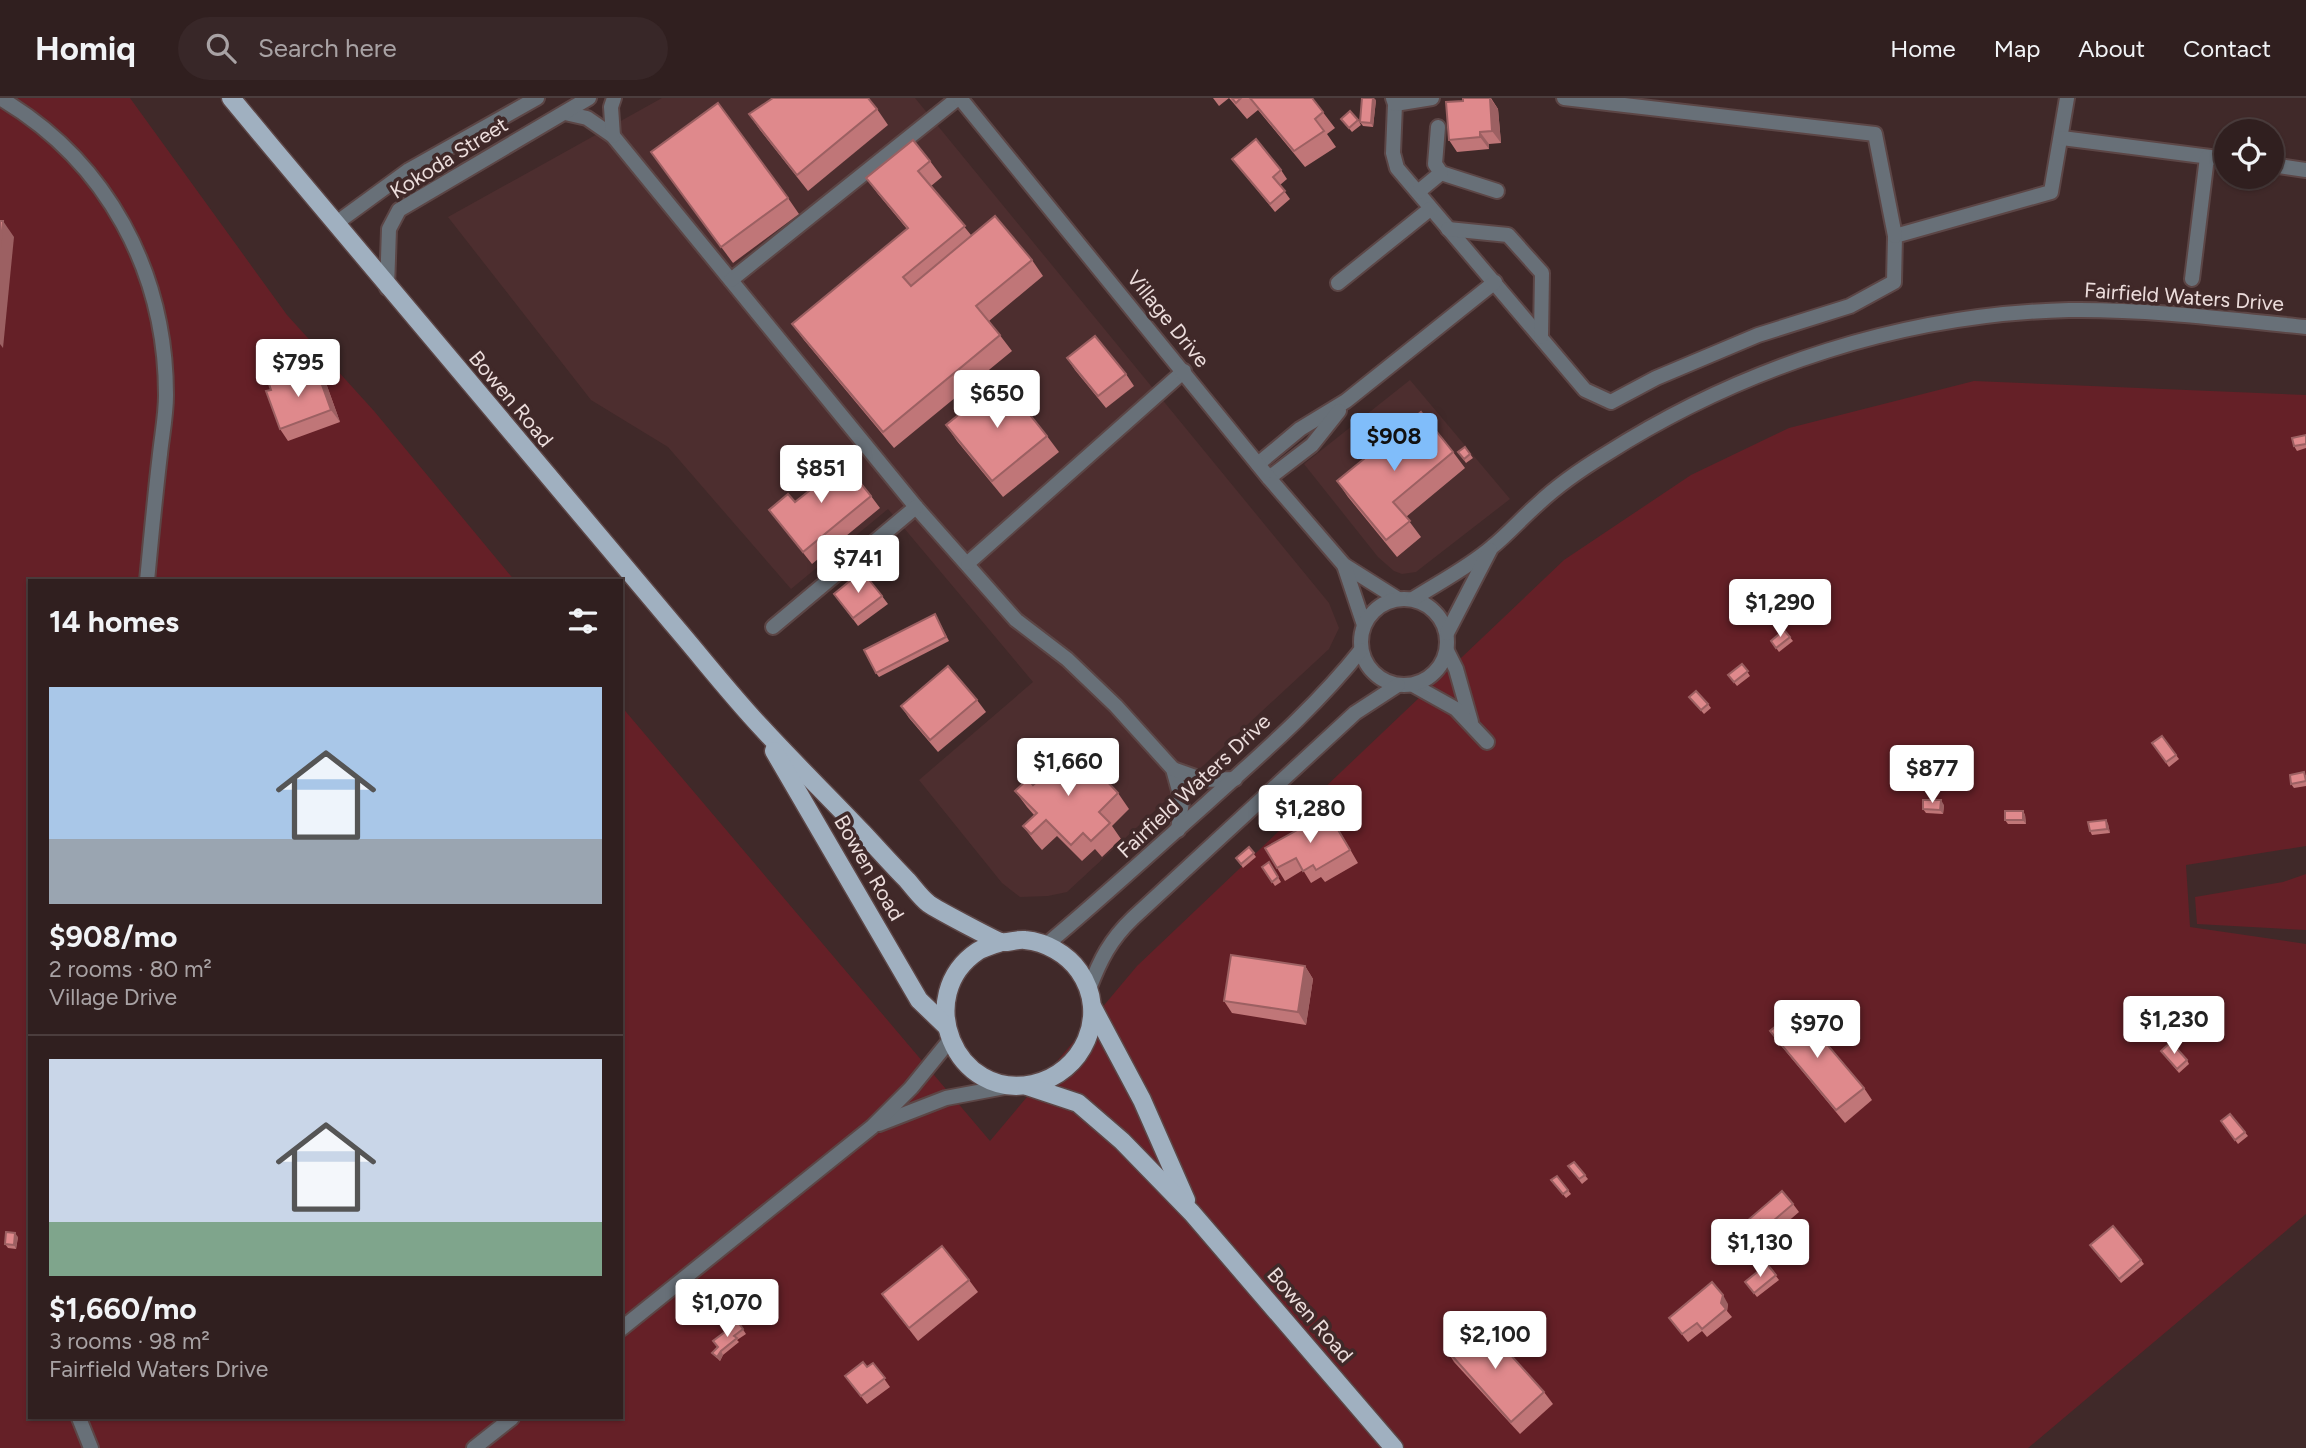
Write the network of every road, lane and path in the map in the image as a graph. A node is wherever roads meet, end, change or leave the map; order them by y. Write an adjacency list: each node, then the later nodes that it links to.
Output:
1 (0, 98): 41 (street)
2 (231, 98): 23 (main road, Bowen Road)
3 (537, 98): 23 (street, Kokoda Street)
4 (590, 98): 11 (street, Kokoda Street)
5 (614, 98): 13 (street)
6 (959, 98): 27 (street); 33 (street, Village Drive)
7 (1432, 98): 10 (street)
8 (1564, 98): 25 (street)
9 (2067, 98): 14 (street)
10 (1394, 101): 21 (street)
11 (565, 113): 13 (street); 30 (street, Kokoda Street)
12 (1438, 127): 19 (street)
13 (613, 136): 27 (street)
14 (2062, 138): 15 (street); 25 (street)
15 (2207, 157): 16 (street); 26 (street)
16 (2214, 158)
17 (2284, 167): 18 (street)
18 (2306, 170)
19 (1441, 173): 20 (street); 21 (street)
20 (1497, 191)
21 (1418, 192): 22 (street)
22 (1430, 209): 24 (street); 29 (street)
23 (335, 224): 30 (main road, Bowen Road)
24 (1448, 229): 28 (street); 32 (street)
25 (1895, 236): 32 (street)
26 (2192, 279)
27 (732, 280): 37 (street)
28 (1495, 282): 32 (street); 34 (street)
29 (1338, 283)
30 (387, 288): 51 (main road, Bowen Road)
31 (2306, 327): 38 (street, Fairfield Waters Drive)
32 (1541, 337)
33 (1184, 371): 35 (street, Village Drive); 39 (street)
34 (1346, 401): 35 (street); 36 (street)
35 (1258, 464): 36 (street, Village Drive)
36 (1269, 478): 40 (street, Village Drive)
37 (916, 507): 39 (street); 44 (street)
38 (1491, 549): 42 (street, Fairfield Waters Drive); 45 (street, Fairfield Waters Drive)
39 (968, 563): 53 (street)
40 (1344, 565): 42 (street, Village Drive); 43 (street, Village Drive)
41 (147, 579)
42 (1405, 599): 43 (street); 45 (street)
43 (1364, 625): 46 (street)
44 (773, 627)
45 (1447, 633): 47 (street)
46 (1361, 650): 48 (street); 54 (street, Fairfield Waters Drive)
47 (1447, 651): 49 (street); 50 (street)
48 (1398, 685): 49 (street); 58 (street)
49 (1413, 685): 50 (street)
50 (1471, 723): 52 (street)
51 (760, 726): 56 (main road, Bowen Road); 59 (main road, Bowen Road)
52 (1487, 742)
53 (1173, 769): 54 (street); 55 (street)
54 (1235, 779): 55 (street, Fairfield Waters Drive)
55 (1178, 830): 57 (street, Fairfield Waters Drive)
56 (1001, 942): 57 (main road, Bowen Road); 59 (main road, Bowen Road)
57 (1046, 945): 58 (main road, Bowen Road)
58 (1090, 997): 60 (main road); 62 (main road, Bowen Road)
59 (948, 1033): 60 (main road, Bowen Road); 61 (street)
60 (1019, 1086): 61 (street); 62 (main road, Bowen Road)
61 (872, 1127): 63 (street)
62 (1192, 1213): 68 (main road, Bowen Road)
63 (623, 1327)
64 (79, 1419): 66 (street)
65 (511, 1419): 67 (street)
66 (91, 1448)
67 (474, 1448)
68 (1394, 1448)

